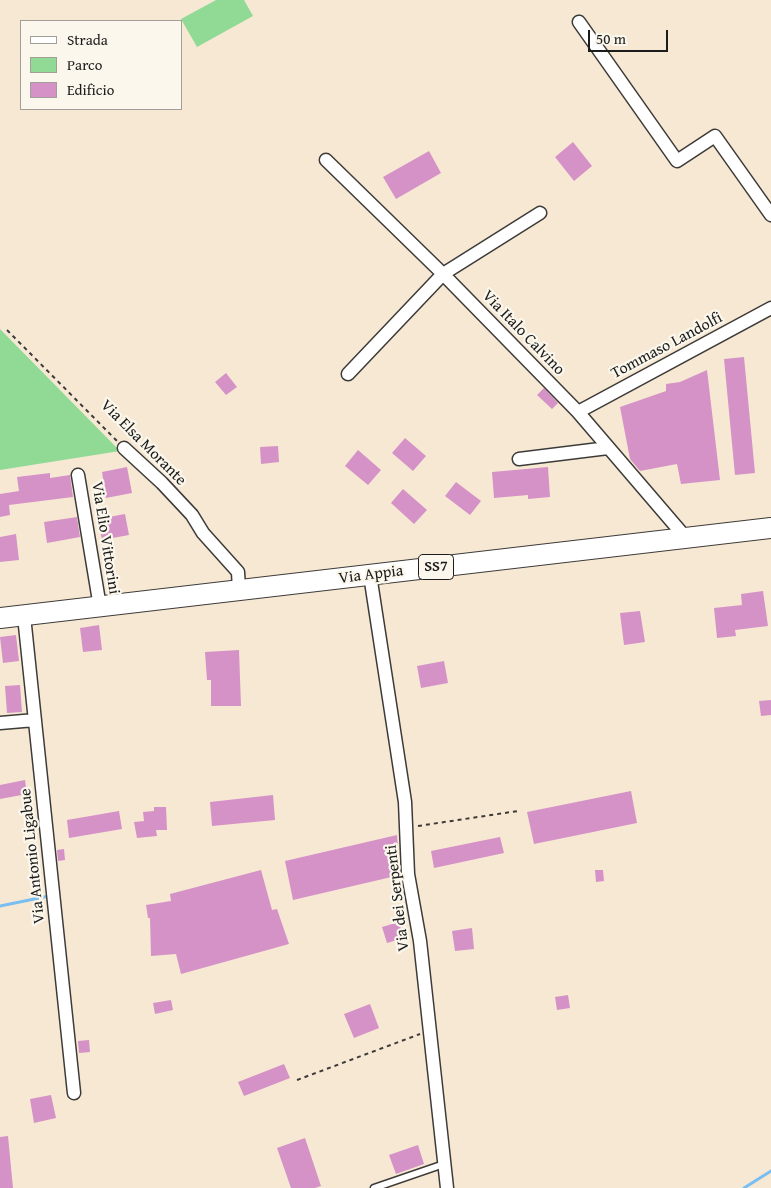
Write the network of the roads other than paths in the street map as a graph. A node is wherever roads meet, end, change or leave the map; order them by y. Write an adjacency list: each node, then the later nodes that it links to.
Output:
1 (579, 22): 4 (street)
2 (326, 160): 5 (street, Via Italo Calvino)
3 (540, 213): 5 (street)
4 (771, 215)
5 (443, 274): 7 (street); 8 (street, Via Italo Calvino)
6 (771, 308): 8 (street, Tommaso Landolfi)
7 (348, 374)
8 (578, 412): 10 (street, Via Italo Calvino)
9 (124, 448): 16 (street, Via Elsa Morante)
10 (608, 448): 11 (street); 14 (street, Via Italo Calvino)
11 (519, 459)
12 (78, 475): 17 (street, Via Elio Vittorini)
13 (771, 528): 14 (main road, Via Appia / SS7)
14 (686, 538): 15 (main road, Via Appia / SS7)
15 (370, 575): 16 (main road, Via Appia / SS7); 23 (street, Via dei Serpenti)
16 (238, 590): 17 (main road, Via Appia / SS7)
17 (100, 606): 18 (main road, Via Appia / SS7)
18 (24, 616): 19 (main road, Via Appia / SS7); 20 (street, Via Antonio Ligabue)
19 (0, 618)
20 (35, 720): 21 (street); 22 (street, Via Antonio Ligabue)
21 (0, 723)
22 (74, 1093)
23 (444, 1164): 24 (lane); 25 (street, Via dei Serpenti)
24 (374, 1188)
25 (447, 1188)

